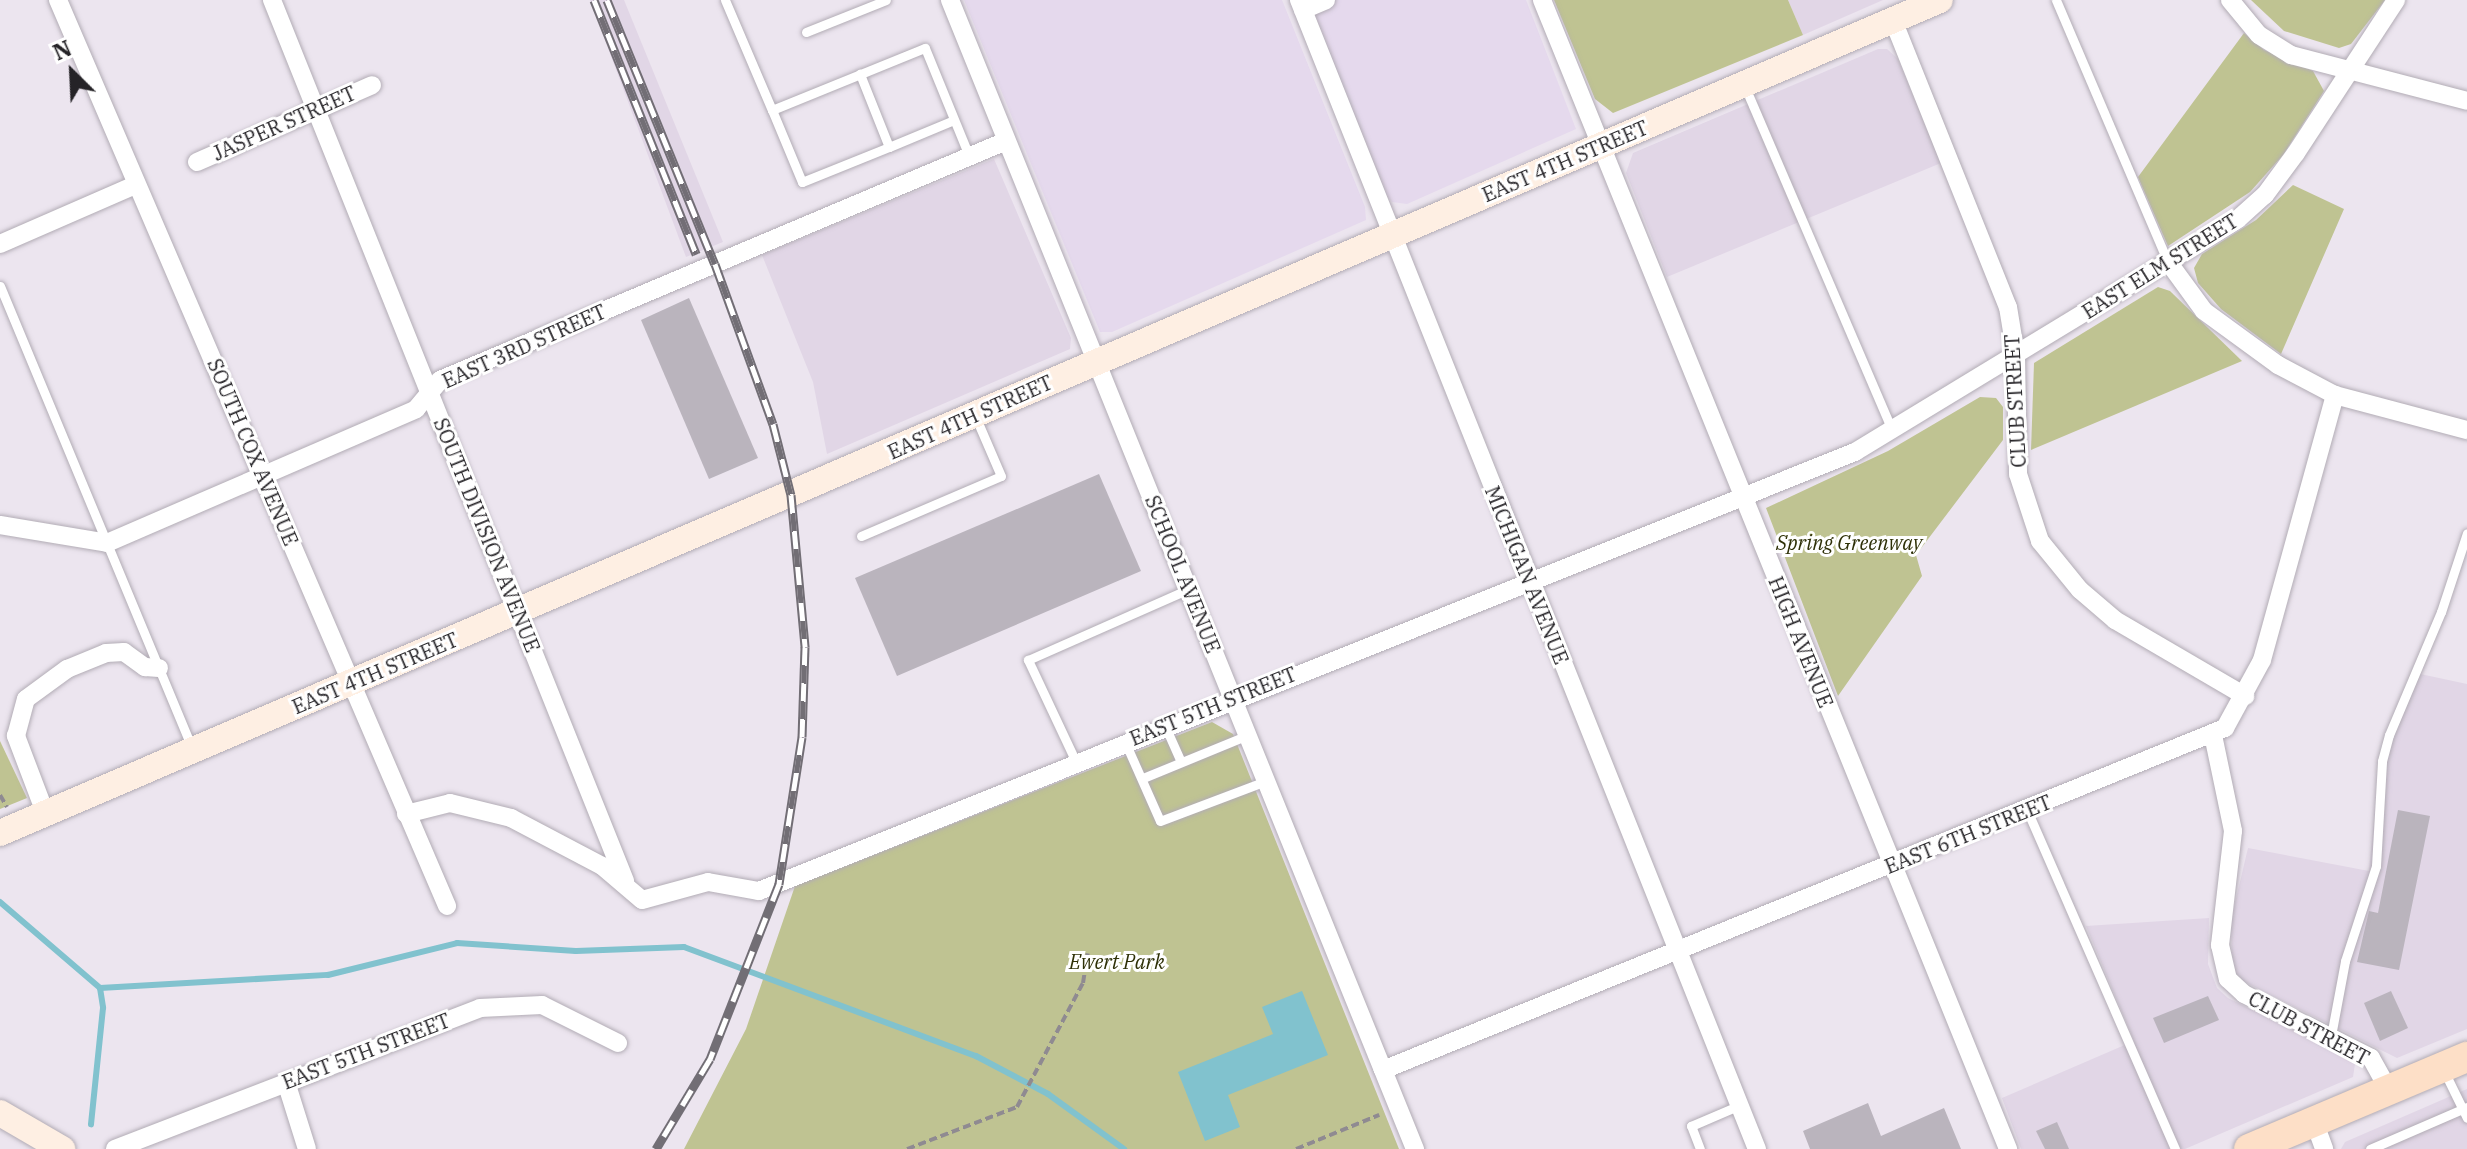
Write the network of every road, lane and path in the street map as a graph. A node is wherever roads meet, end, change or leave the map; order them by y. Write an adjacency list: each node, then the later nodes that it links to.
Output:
1 (58, 0): 28 (street, SOUTH COX AVENUE)
2 (272, 0): 20 (street, SOUTH DIVISION AVENUE)
3 (725, 0): 21 (lane)
4 (886, 0): 14 (lane)
5 (950, 0): 23 (street, SCHOOL AVENUE)
6 (1326, 0): 12 (street)
7 (1542, 0): 24 (street, HIGH AVENUE)
8 (1940, 0): 13 (street, EAST 4TH STREET)
9 (2056, 0): 31 (lane)
10 (2230, 0): 15 (street)
11 (2396, 0): 15 (street, EAST ELM STREET)
12 (1301, 5): 29 (street, MICHIGAN AVENUE)
13 (1893, 20): 17 (street, EAST 4TH STREET); 33 (street, CLUB STREET)
14 (806, 32)
15 (2348, 71): 19 (street); 31 (street, EAST ELM STREET)
16 (860, 74): 21 (lane); 22 (lane); 25 (lane)
17 (1744, 84): 24 (street, EAST 4TH STREET); 39 (lane)
18 (372, 85): 20 (street, JASPER STREET)
19 (2467, 101)
20 (316, 110): 27 (street, JASPER STREET); 35 (street, SOUTH DIVISION AVENUE)
21 (772, 110): 25 (lane)
22 (954, 120): 25 (lane); 26 (lane)
23 (1006, 141): 26 (street, EAST 3RD STREET); 34 (street, SCHOOL AVENUE)
24 (1602, 145): 29 (street, EAST 4TH STREET); 41 (street, HIGH AVENUE)
25 (889, 147)
26 (969, 156): 35 (street, EAST 3RD STREET)
27 (197, 162)
28 (135, 185): 30 (street); 40 (street, SOUTH COX AVENUE)
29 (1391, 236): 34 (street, EAST 4TH STREET); 46 (street, MICHIGAN AVENUE)
30 (0, 244)
31 (2169, 263): 33 (street, EAST ELM STREET); 36 (street)
32 (0, 286): 45 (lane)
33 (2016, 356): 39 (street, EAST 5TH STREET); 51 (street, CLUB STREET)
34 (1097, 362): 37 (street, EAST 4TH STREET); 47 (street, SCHOOL AVENUE)
35 (429, 392): 40 (street, EAST 3RD STREET); 48 (street, SOUTH DIVISION AVENUE)
36 (2335, 395): 38 (street); 51 (street, EAST 6TH STREET)
37 (974, 415): 44 (lane); 48 (street, EAST 4TH STREET)
38 (2467, 430)
39 (1893, 432): 41 (street, EAST 5TH STREET)
40 (265, 475): 45 (street, EAST 3RD STREET); 50 (street, SOUTH COX AVENUE)
41 (1742, 495): 46 (street, EAST 5TH STREET); 66 (street, HIGH AVENUE)
42 (0, 525): 45 (street)
43 (2467, 533): 71 (lane)
44 (861, 536)
45 (107, 543): 49 (lane)
46 (1529, 579): 52 (street, EAST 5TH STREET); 69 (street, MICHIGAN AVENUE)
47 (1189, 589): 52 (street, SCHOOL AVENUE); 58 (lane)
48 (517, 611): 50 (street, EAST 4TH STREET); 67 (street, SOUTH DIVISION AVENUE)
49 (159, 668): 57 (lane); 64 (street)
50 (350, 684): 57 (street, EAST 4TH STREET); 63 (street, SOUTH COX AVENUE)
51 (2245, 696): 55 (street, EAST 6TH STREET)
52 (1233, 697): 53 (street, EAST 5TH STREET); 54 (street, SCHOOL AVENUE)
53 (1165, 726): 56 (street, EAST 5TH STREET); 59 (lane)
54 (1248, 735): 59 (lane); 61 (street, SCHOOL AVENUE)
55 (2213, 735): 62 (street, EAST 6TH STREET); 71 (street, CLUB STREET)
56 (1125, 742): 58 (street, EAST 5TH STREET); 60 (lane)
57 (194, 751): 64 (street, EAST 4TH STREET)
58 (1076, 762): 67 (street, EAST 5TH STREET)
59 (1181, 762): 60 (lane)
60 (1143, 778): 61 (lane)
61 (1268, 780): 74 (street, SCHOOL AVENUE)
62 (2027, 810): 66 (street, EAST 6TH STREET); 91 (lane)
63 (406, 814): 67 (street); 68 (street, SOUTH COX AVENUE)
64 (46, 815): 65 (street, EAST 4TH STREET)
65 (0, 833)
66 (1891, 864): 69 (street, EAST 6TH STREET); 90 (street, HIGH AVENUE)
67 (630, 892)
68 (447, 906)
69 (1678, 949): 74 (street, EAST 6TH STREET); 77 (street, MICHIGAN AVENUE)
70 (1088, 953): 85 (path)
71 (2331, 1036): 76 (street, CLUB STREET)
72 (618, 1043): 75 (street, EAST 5TH STREET)
73 (2454, 1062): 76 (main road); 78 (lane)
74 (1383, 1070): 87 (street, SCHOOL AVENUE)
75 (286, 1082): 83 (street, EAST 5TH STREET); 84 (street)
76 (2389, 1090): 81 (main road)
77 (1740, 1105): 88 (lane); 89 (street, MICHIGAN AVENUE)
78 (2466, 1111): 93 (lane)
79 (0, 1113): 82 (street)
80 (1379, 1115): 86 (path)
81 (2319, 1135): 92 (main road)
82 (62, 1149)
83 (115, 1149)
84 (307, 1149)
85 (907, 1149)
86 (1296, 1149)
87 (1415, 1149)
88 (1700, 1149)
89 (1757, 1149)
90 (2008, 1149)
91 (2175, 1149)
92 (2249, 1149)
93 (2370, 1149)

